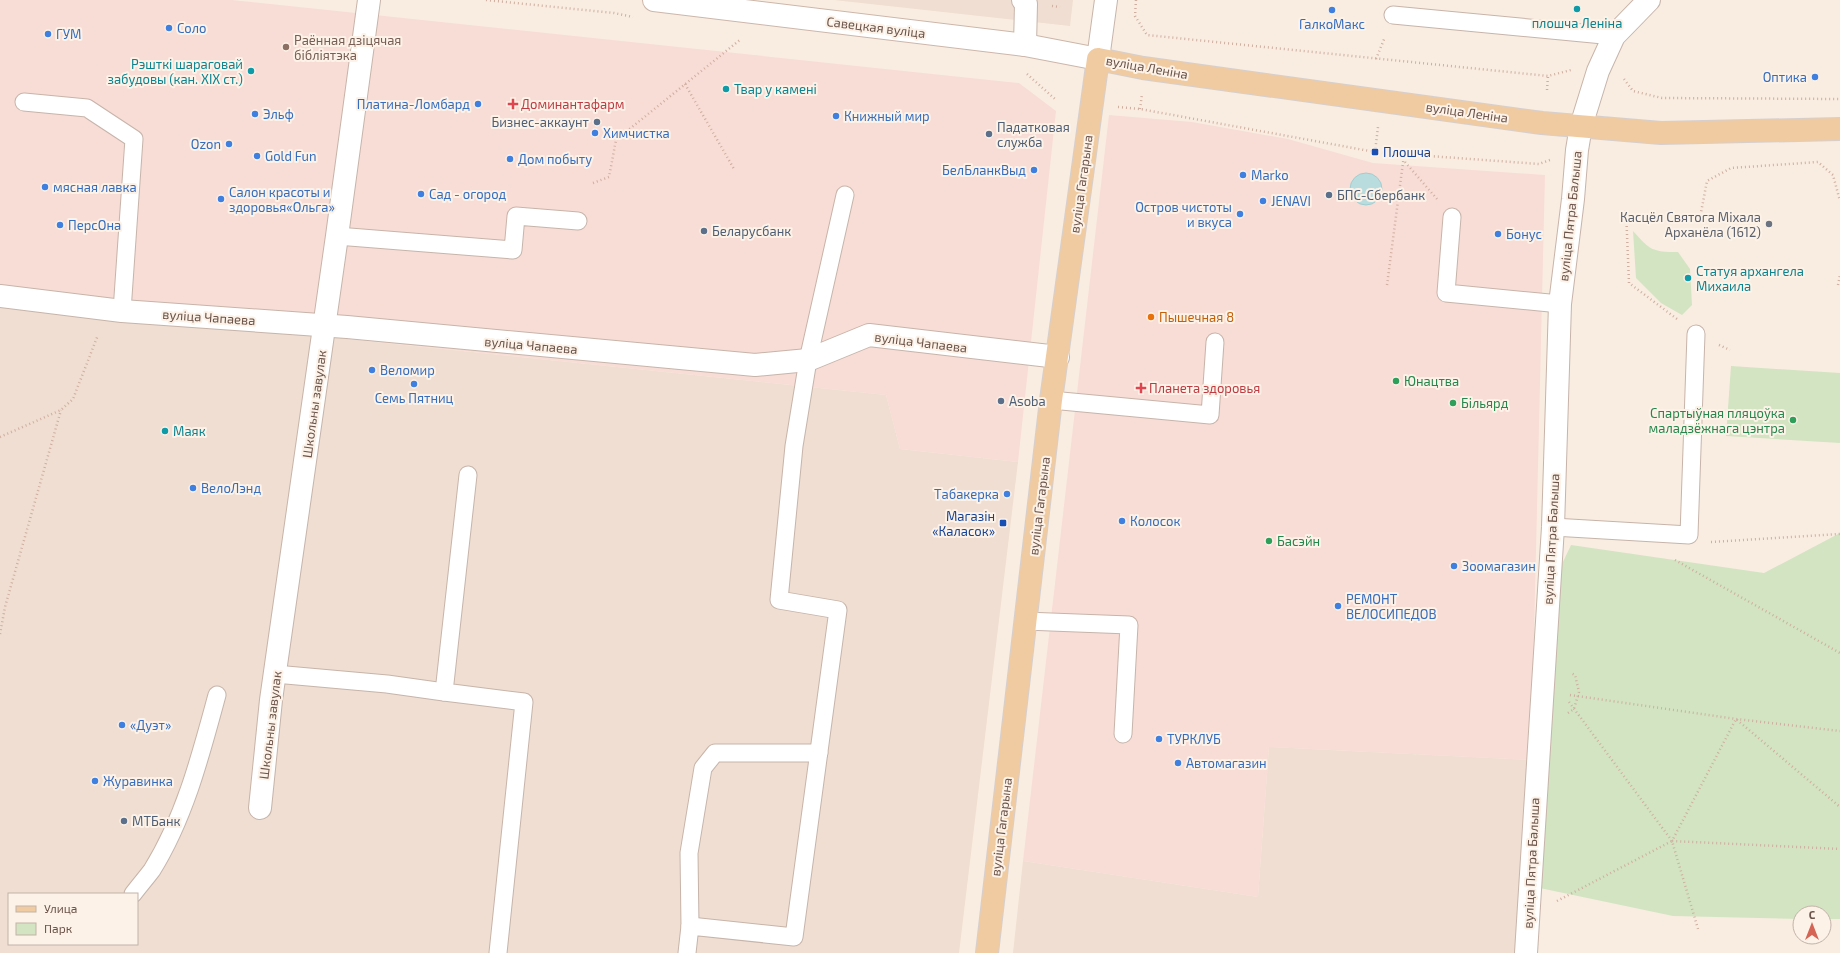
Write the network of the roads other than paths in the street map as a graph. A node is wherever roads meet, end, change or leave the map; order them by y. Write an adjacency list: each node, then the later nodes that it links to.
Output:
1 (369, 0): 16 (street, Школьны завулак)
2 (654, 0): 8 (street, Савецкая вуліца)
3 (1023, 0): 8 (street)
4 (1106, 0): 9 (street)
5 (1649, 0): 7 (street, вуліца Пятра Балыша)
6 (1393, 15): 7 (lane)
7 (1614, 36): 11 (street, вуліца Пятра Балыша)
8 (1025, 45): 9 (street, Савецкая вуліца)
9 (1098, 59): 11 (main road, вуліца Леніна); 23 (main road, вуліца Гагарына)
10 (24, 102): 19 (lane)
11 (1581, 126): 12 (main road, вуліца Леніна); 18 (street, вуліца Пятра Балыша)
12 (1840, 129)
13 (845, 195): 24 (lane)
14 (1452, 217): 18 (lane)
15 (578, 221): 16 (lane)
16 (337, 236): 20 (street, Школьны завулак)
17 (0, 296): 19 (street, вуліца Чапаева)
18 (1560, 304): 27 (street, вуліца Пятра Балыша)
19 (115, 310): 20 (street, вуліца Чапаева)
20 (325, 326): 24 (street, вуліца Чапаева); 29 (street, Школьны завулак)
21 (1696, 334): 27 (lane)
22 (1215, 342): 25 (lane)
23 (1058, 357): 24 (street, вуліца Чапаева); 25 (main road, вуліца Гагарына)
24 (808, 360): 33 (lane)
25 (1051, 400): 28 (main road, вуліца Гагарына)
26 (468, 475): 30 (lane)
27 (1553, 527): 40 (street, вуліца Пятра Балыша)
28 (1025, 621): 32 (lane); 39 (main road, вуліца Гагарына)
29 (275, 674): 30 (lane); 34 (street, Школьны завулак)
30 (444, 692): 37 (lane)
31 (217, 695): 35 (lane)
32 (1123, 734)
33 (819, 752): 36 (lane); 36 (lane)
34 (260, 808)
35 (134, 893)
36 (690, 926): 38 (lane)
37 (498, 953)
38 (687, 953)
39 (987, 953)
40 (1526, 953)

